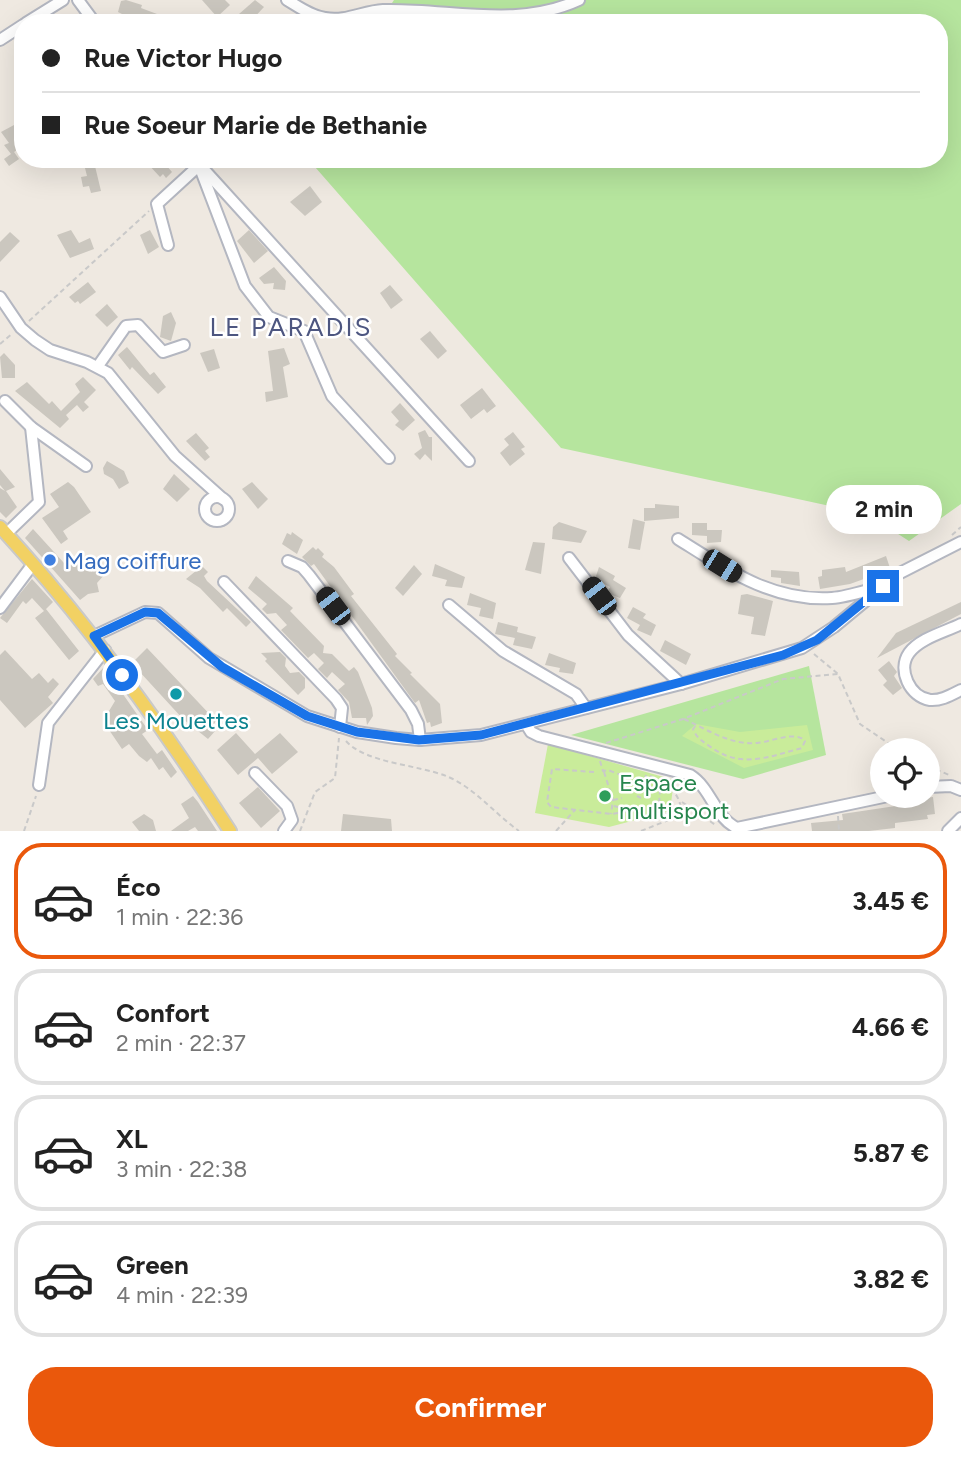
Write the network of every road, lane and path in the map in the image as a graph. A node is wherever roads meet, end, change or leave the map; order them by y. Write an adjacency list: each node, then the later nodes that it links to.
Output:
1 (63, 0): 4 (street)
2 (287, 0): 5 (street)
3 (579, 0): 8 (street)
4 (44, 4)
5 (313, 14)
6 (367, 14): 7 (street)
7 (429, 14)
8 (528, 14)
9 (196, 168): 12 (street)
10 (205, 168): 21 (street)
11 (208, 168): 22 (street)
12 (157, 204): 13 (street); 15 (path)
13 (167, 245)
14 (0, 298): 15 (street)
15 (21, 328): 16 (path); 18 (street)
16 (0, 344)
17 (184, 345): 18 (street)
18 (98, 366): 24 (street)
19 (5, 401): 20 (street)
20 (31, 427): 23 (street); 25 (street)
21 (389, 458)
22 (469, 461)
23 (86, 466)
24 (223, 499)
25 (3, 530): 30 (main road)
26 (678, 539): 32 (street)
27 (961, 542): 32 (street)
28 (569, 558): 40 (street)
29 (288, 561): 48 (street)
30 (33, 564): 34 (street); 36 (main road)
31 (224, 582): 46 (street)
32 (883, 586): 40 (street)
33 (449, 605): 42 (street)
34 (0, 608)
35 (961, 624): 41 (street)
36 (94, 636): 37 (main road); 46 (street)
37 (105, 650): 54 (street); 73 (main road)
38 (813, 655): 39 (path)
39 (838, 674): 43 (path); 47 (path)
40 (681, 684): 42 (street)
41 (961, 690)
42 (586, 708): 44 (street)
43 (683, 719): 45 (path); 49 (path)
44 (526, 724): 48 (street); 49 (street)
45 (696, 725): 45 (path)
46 (340, 727): 48 (street); 75 (path); 76 (path)
47 (881, 738)
48 (419, 740)
49 (600, 751): 50 (path); 67 (street)
50 (603, 771): 53 (path); 63 (path)
51 (594, 772): 68 (path)
52 (255, 773): 74 (street)
53 (627, 778): 55 (path); 57 (path)
54 (39, 785): 72 (path)
55 (643, 785): 60 (path); 65 (path); 69 (path)
56 (940, 786): 58 (street)
57 (628, 789)
58 (961, 790)
59 (636, 796): 62 (path)
60 (647, 796)
61 (622, 798): 63 (path)
62 (641, 798)
63 (613, 800): 66 (path)
64 (870, 800): 67 (street)
65 (682, 802): 78 (path); 79 (path)
66 (613, 806): 69 (path); 70 (path)
67 (837, 808): 80 (path)
68 (576, 809): 70 (path); 77 (path)
69 (631, 810): 70 (path)
70 (611, 814)
71 (961, 818): 81 (street)
72 (24, 831)
73 (230, 831)
74 (284, 831)
75 (300, 831)
76 (519, 831)
77 (556, 831)
78 (640, 831)
79 (724, 831)
80 (839, 831)
81 (948, 831)

